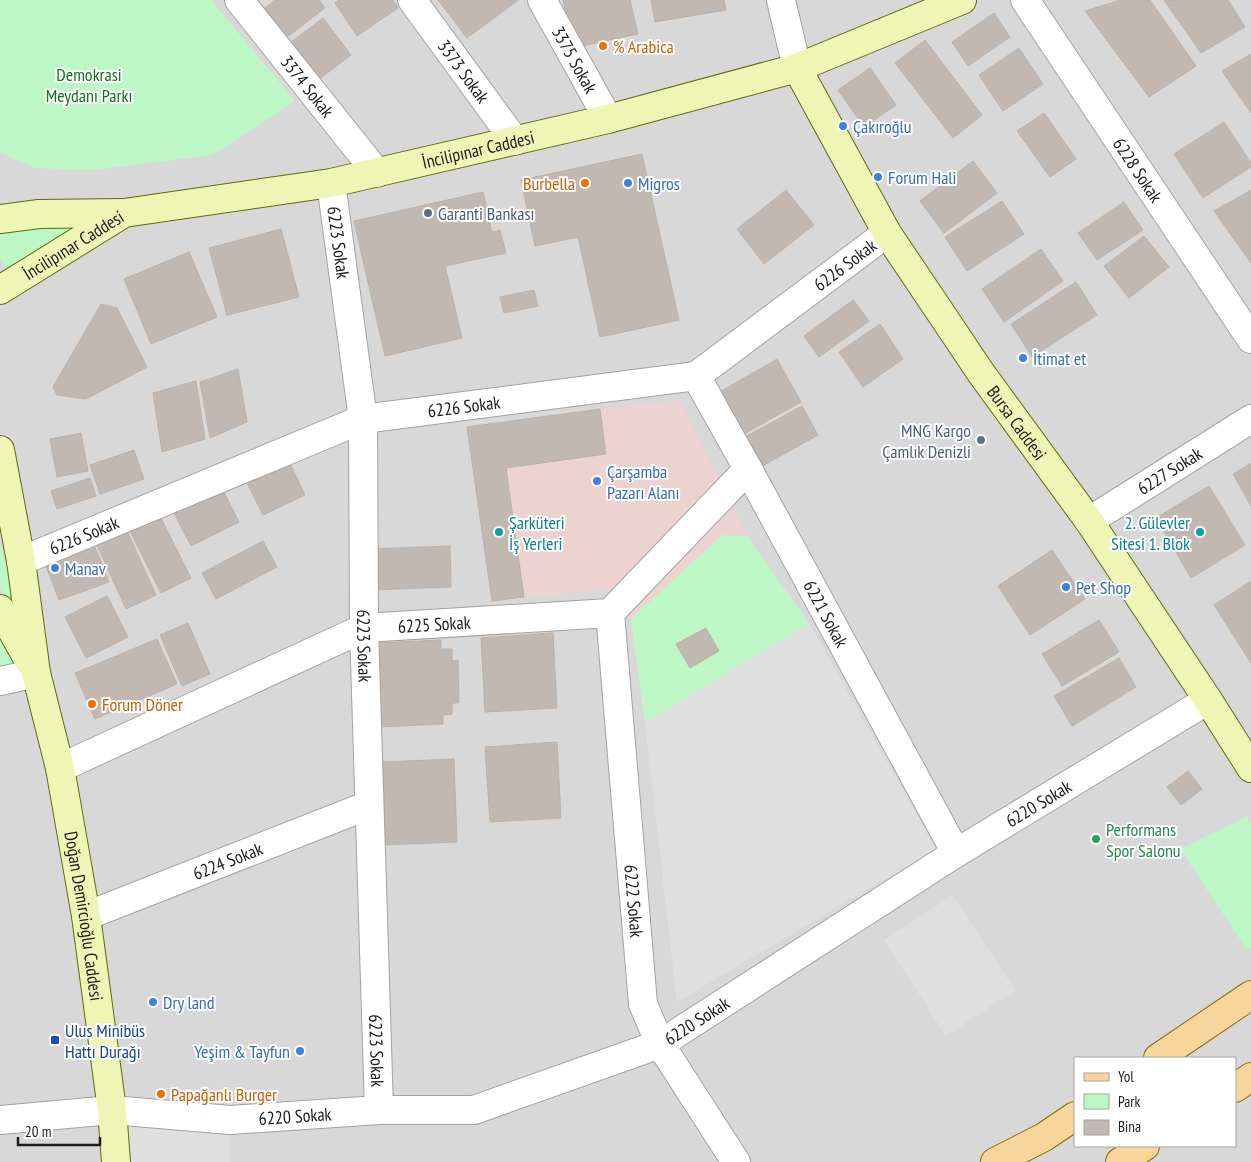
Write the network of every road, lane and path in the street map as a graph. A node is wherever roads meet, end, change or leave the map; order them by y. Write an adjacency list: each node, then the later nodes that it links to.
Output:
1 (412, 0): 9 (street, 3373 Sokak)
2 (542, 0): 8 (street, 3375 Sokak)
3 (781, 0): 7 (street)
4 (962, 0): 7 (main road, İncilipınar Caddesi)
5 (1025, 0): 16 (street, 6228 Sokak)
6 (248, 3): 10 (street, 3374 Sokak)
7 (797, 68): 8 (main road, İncilipınar Caddesi); 14 (main road, Bursa Caddesi)
8 (608, 119): 9 (main road, İncilipınar Caddesi)
9 (515, 140): 10 (main road, İncilipınar Caddesi)
10 (377, 173): 11 (main road, İncilipınar Caddesi)
11 (331, 183): 12 (main road, İncilipınar Caddesi); 18 (street, 6223 Sokak)
12 (124, 213): 13 (main road); 15 (main road, İncilipınar Caddesi)
13 (0, 219)
14 (887, 233): 17 (street, 6226 Sokak); 22 (main road, Bursa Caddesi)
15 (0, 290)
16 (1251, 339)
17 (696, 376): 18 (street, 6226 Sokak); 21 (street, 6221 Sokak)
18 (363, 419): 23 (street, 6226 Sokak); 26 (street, 6223 Sokak)
19 (1251, 419): 22 (street, 6227 Sokak)
20 (0, 450): 23 (main road, Doğan Demircioğlu Caddesi)
21 (748, 469): 25 (street); 33 (street, 6221 Sokak)
22 (1089, 521): 29 (main road, Bursa Caddesi)
23 (21, 561): 27 (main road, Doğan Demircioğlu Caddesi)
24 (0, 609): 27 (main road, Doğan Demircioğlu Caddesi)
25 (610, 613): 26 (street, 6225 Sokak); 36 (street, 6222 Sokak)
26 (364, 628): 30 (street, 6225 Sokak); 32 (street, 6223 Sokak)
27 (36, 673): 28 (street); 30 (main road, Doğan Demircioğlu Caddesi)
28 (0, 681)
29 (1208, 700): 31 (main road, Bursa Caddesi); 33 (street, 6220 Sokak)
30 (60, 768): 34 (main road, Doğan Demircioğlu Caddesi)
31 (1251, 768)
32 (369, 804): 34 (street, 6224 Sokak); 41 (street, 6223 Sokak)
33 (956, 853): 36 (street, 6220 Sokak)
34 (86, 916): 40 (main road, Doğan Demircioğlu Caddesi)
35 (1251, 995): 37 (main road)
36 (660, 1044): 41 (street, 6220 Sokak); 46 (street, 6222 Sokak)
37 (1159, 1057)
38 (1251, 1077): 39 (main road)
39 (1236, 1087)
40 (112, 1110): 41 (street, 6220 Sokak); 43 (street, 6220 Sokak); 45 (main road, Doğan Demircioğlu Caddesi)
41 (379, 1110)
42 (1074, 1117): 47 (main road)
43 (0, 1120)
44 (1143, 1147): 48 (main road)
45 (116, 1162)
46 (736, 1162)
47 (995, 1162)
48 (1120, 1162)

